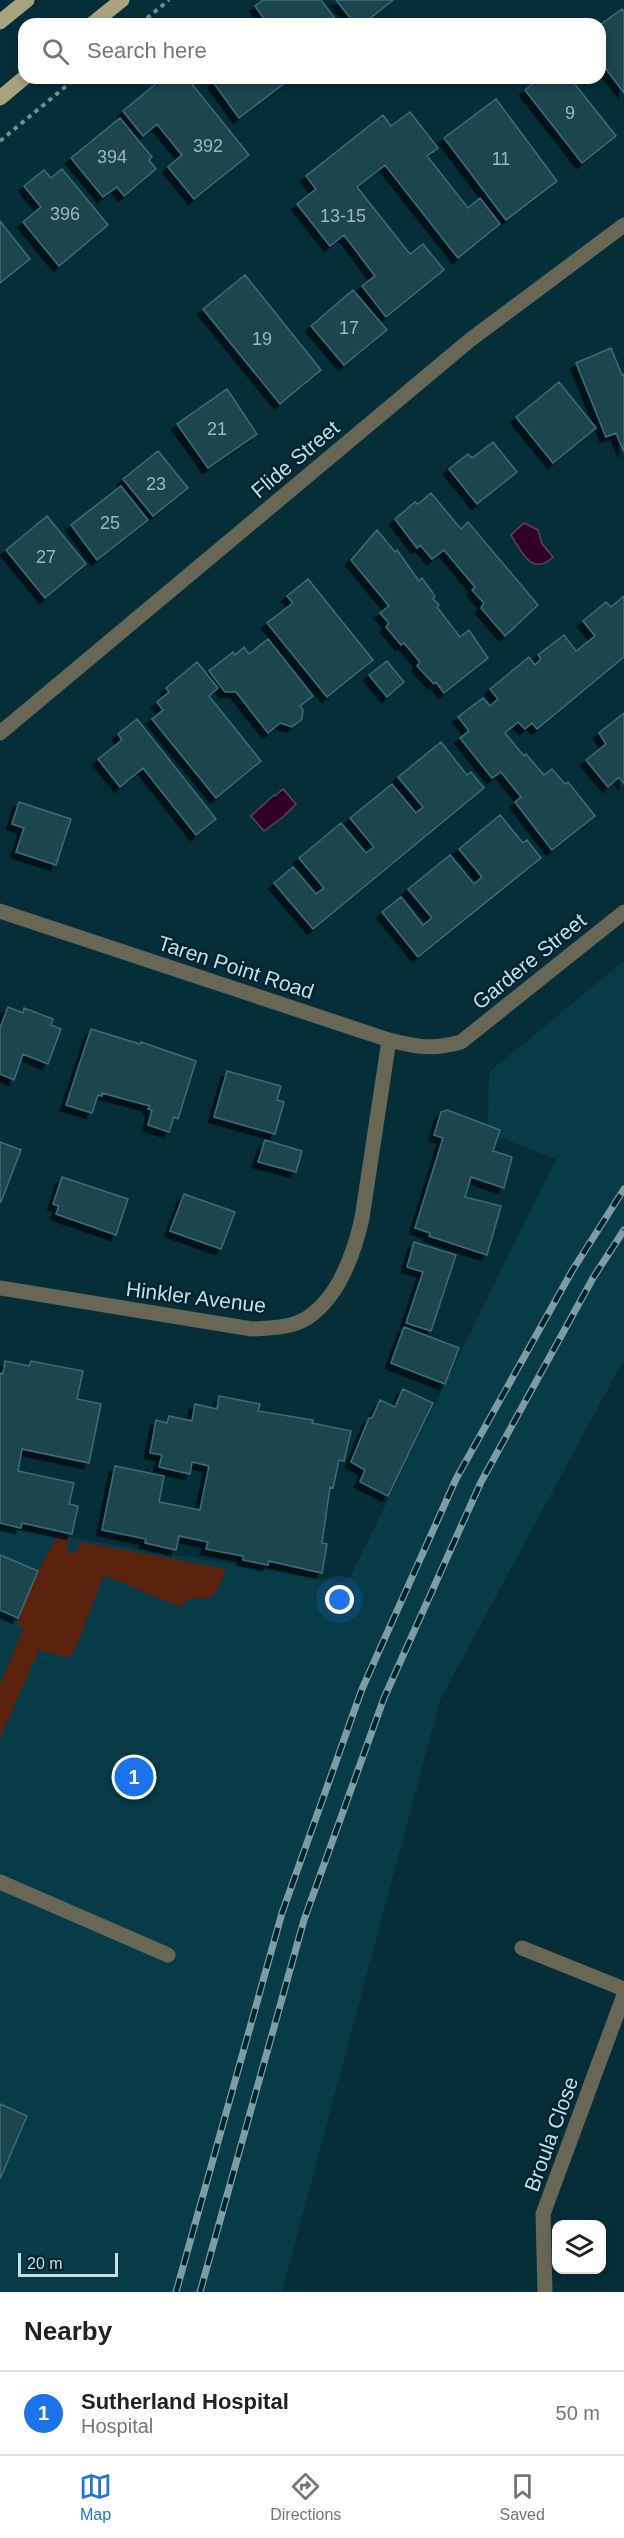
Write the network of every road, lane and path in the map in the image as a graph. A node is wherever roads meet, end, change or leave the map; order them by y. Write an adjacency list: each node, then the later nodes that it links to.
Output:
1 (27, 0): 6 (main road)
2 (122, 0): 4 (main road)
3 (169, 0): 5 (path)
4 (100, 18)
5 (147, 18)
6 (0, 22)
7 (18, 83): 9 (main road)
8 (69, 84): 10 (path)
9 (0, 98)
10 (0, 141)
11 (624, 225): 12 (street, Flide Street)
12 (0, 734)
13 (0, 911): 15 (street, Taren Point Road)
14 (624, 912): 16 (street, Gardere Street)
15 (389, 1040): 16 (street, Taren Point Road); 17 (street, Hinkler Avenue)
16 (461, 1042)
17 (0, 1288)
18 (0, 1882): 20 (street)
19 (522, 1948): 21 (street)
20 (168, 1955)
21 (624, 1989)
22 (624, 1995): 23 (street, Broula Close)
23 (544, 2292)

